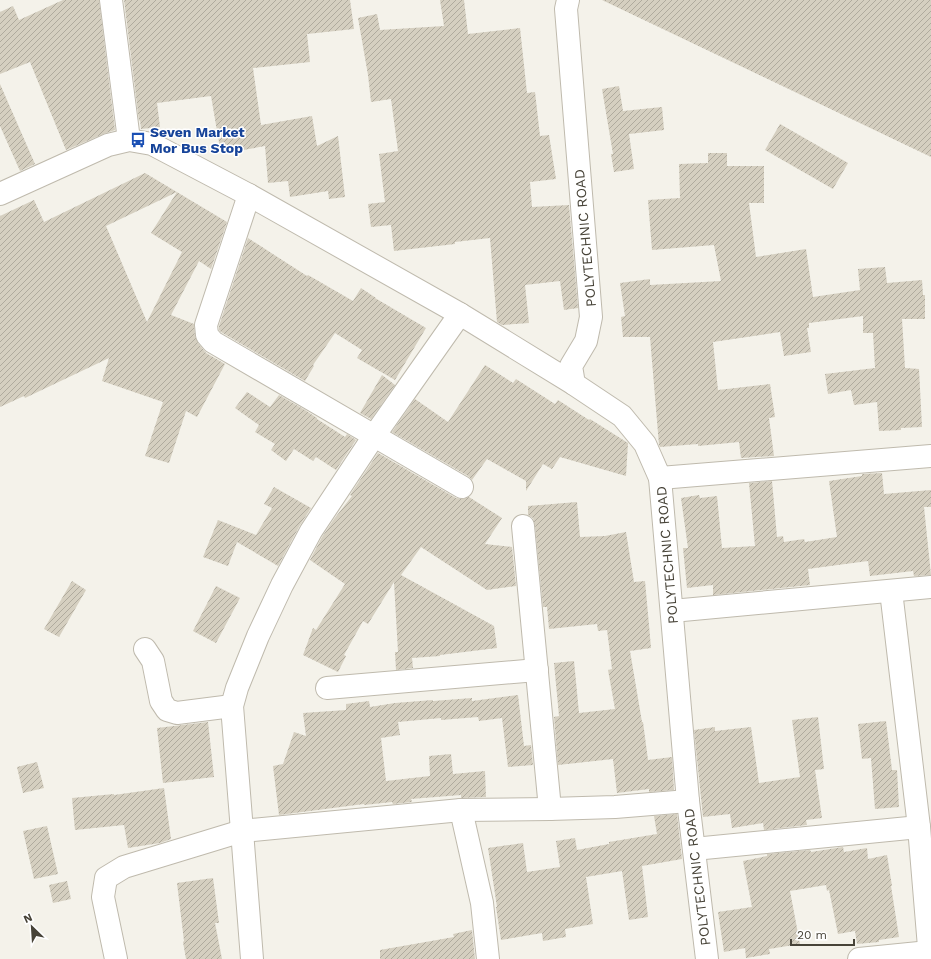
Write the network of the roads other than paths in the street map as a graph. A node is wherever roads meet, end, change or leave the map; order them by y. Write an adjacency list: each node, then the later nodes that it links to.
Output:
1 (111, 0): 3 (street)
2 (568, 0): 7 (street, POLYTECHNIC ROAD)
3 (129, 140): 4 (street); 5 (street)
4 (0, 194)
5 (249, 195): 6 (street); 8 (street)
6 (460, 314): 7 (street); 8 (street)
7 (574, 384): 10 (street, POLYTECHNIC ROAD)
8 (374, 436): 11 (street); 19 (street)
9 (931, 456): 10 (street)
10 (660, 478): 15 (street, POLYTECHNIC ROAD)
11 (462, 487)
12 (523, 526): 17 (street)
13 (931, 587): 14 (street)
14 (891, 591): 15 (street); 23 (street)
15 (672, 611): 20 (street, POLYTECHNIC ROAD)
16 (145, 649): 19 (street)
17 (537, 670): 18 (street); 21 (street)
18 (327, 688)
19 (232, 706): 24 (street)
20 (688, 801): 21 (street); 25 (street, POLYTECHNIC ROAD)
21 (550, 809): 22 (street)
22 (461, 810): 24 (street); 29 (street)
23 (919, 827): 25 (street); 26 (street)
24 (242, 831): 27 (street); 28 (street)
25 (694, 849): 30 (street, POLYTECHNIC ROAD)
26 (930, 955): 31 (street)
27 (116, 959)
28 (252, 959)
29 (488, 959)
30 (707, 959)
31 (859, 959)

